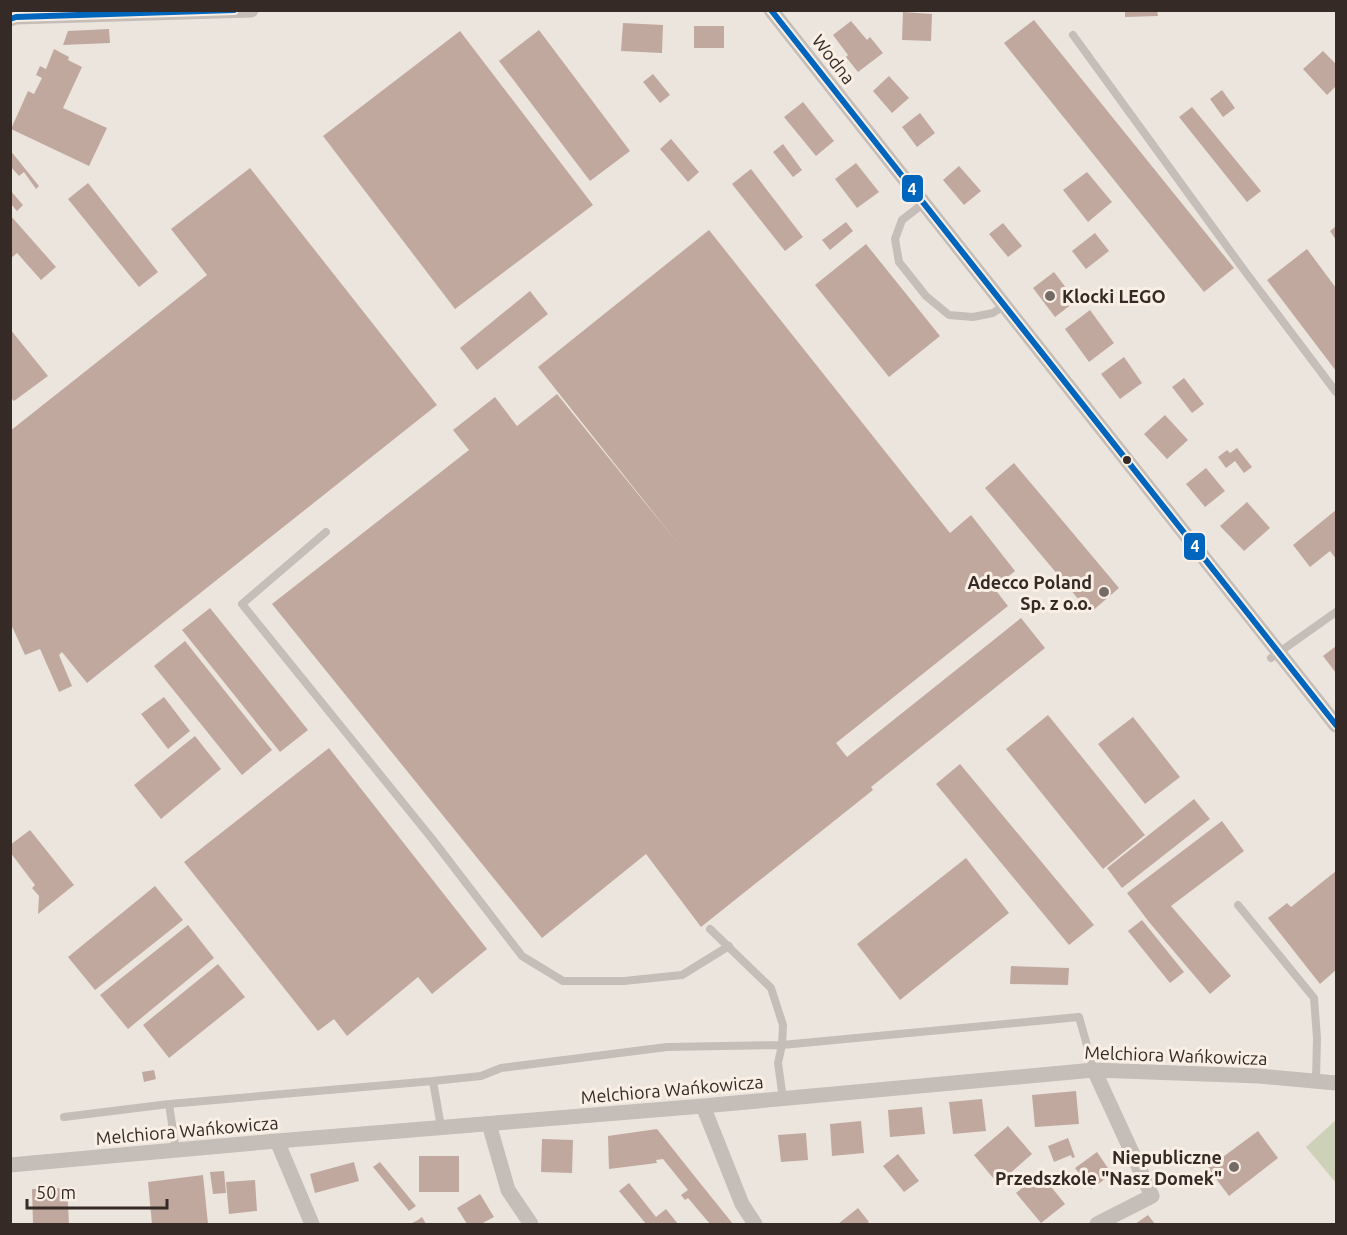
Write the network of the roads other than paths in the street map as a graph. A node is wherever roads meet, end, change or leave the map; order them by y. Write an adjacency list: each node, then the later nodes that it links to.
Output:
1 (251, 10): 3 (street)
2 (771, 10): 5 (street, Wodna)
3 (10, 19)
4 (1073, 35): 7 (lane)
5 (924, 203): 6 (street, Wodna); 6 (lane)
6 (1005, 305): 10 (street, Wodna)
7 (1336, 392)
8 (326, 532): 14 (lane)
9 (1336, 612): 10 (lane)
10 (1275, 655): 11 (street, Wodna)
11 (1336, 725)
12 (1238, 905): 17 (lane)
13 (710, 929): 14 (lane)
14 (729, 946): 15 (lane)
15 (782, 1045): 16 (lane); 18 (lane); 20 (lane)
16 (1094, 1070): 17 (street, Melchiora Wańkowicza); 20 (street, Melchiora Wańkowicza); 32 (street)
17 (1316, 1080): 19 (street, Melchiora Wańkowicza)
18 (432, 1081): 21 (lane); 25 (lane)
19 (1336, 1083)
20 (783, 1099): 22 (street, Melchiora Wańkowicza)
21 (169, 1104): 23 (lane); 27 (lane)
22 (703, 1106): 24 (street, Melchiora Wańkowicza); 31 (street)
23 (64, 1117)
24 (489, 1124): 25 (street, Melchiora Wańkowicza); 30 (street)
25 (441, 1128): 26 (street, Melchiora Wańkowicza)
26 (277, 1141): 27 (street, Melchiora Wańkowicza); 29 (street)
27 (176, 1151): 28 (street, Melchiora Wańkowicza)
28 (10, 1166)
29 (312, 1224)
30 (531, 1224)
31 (755, 1224)
32 (1097, 1224)

